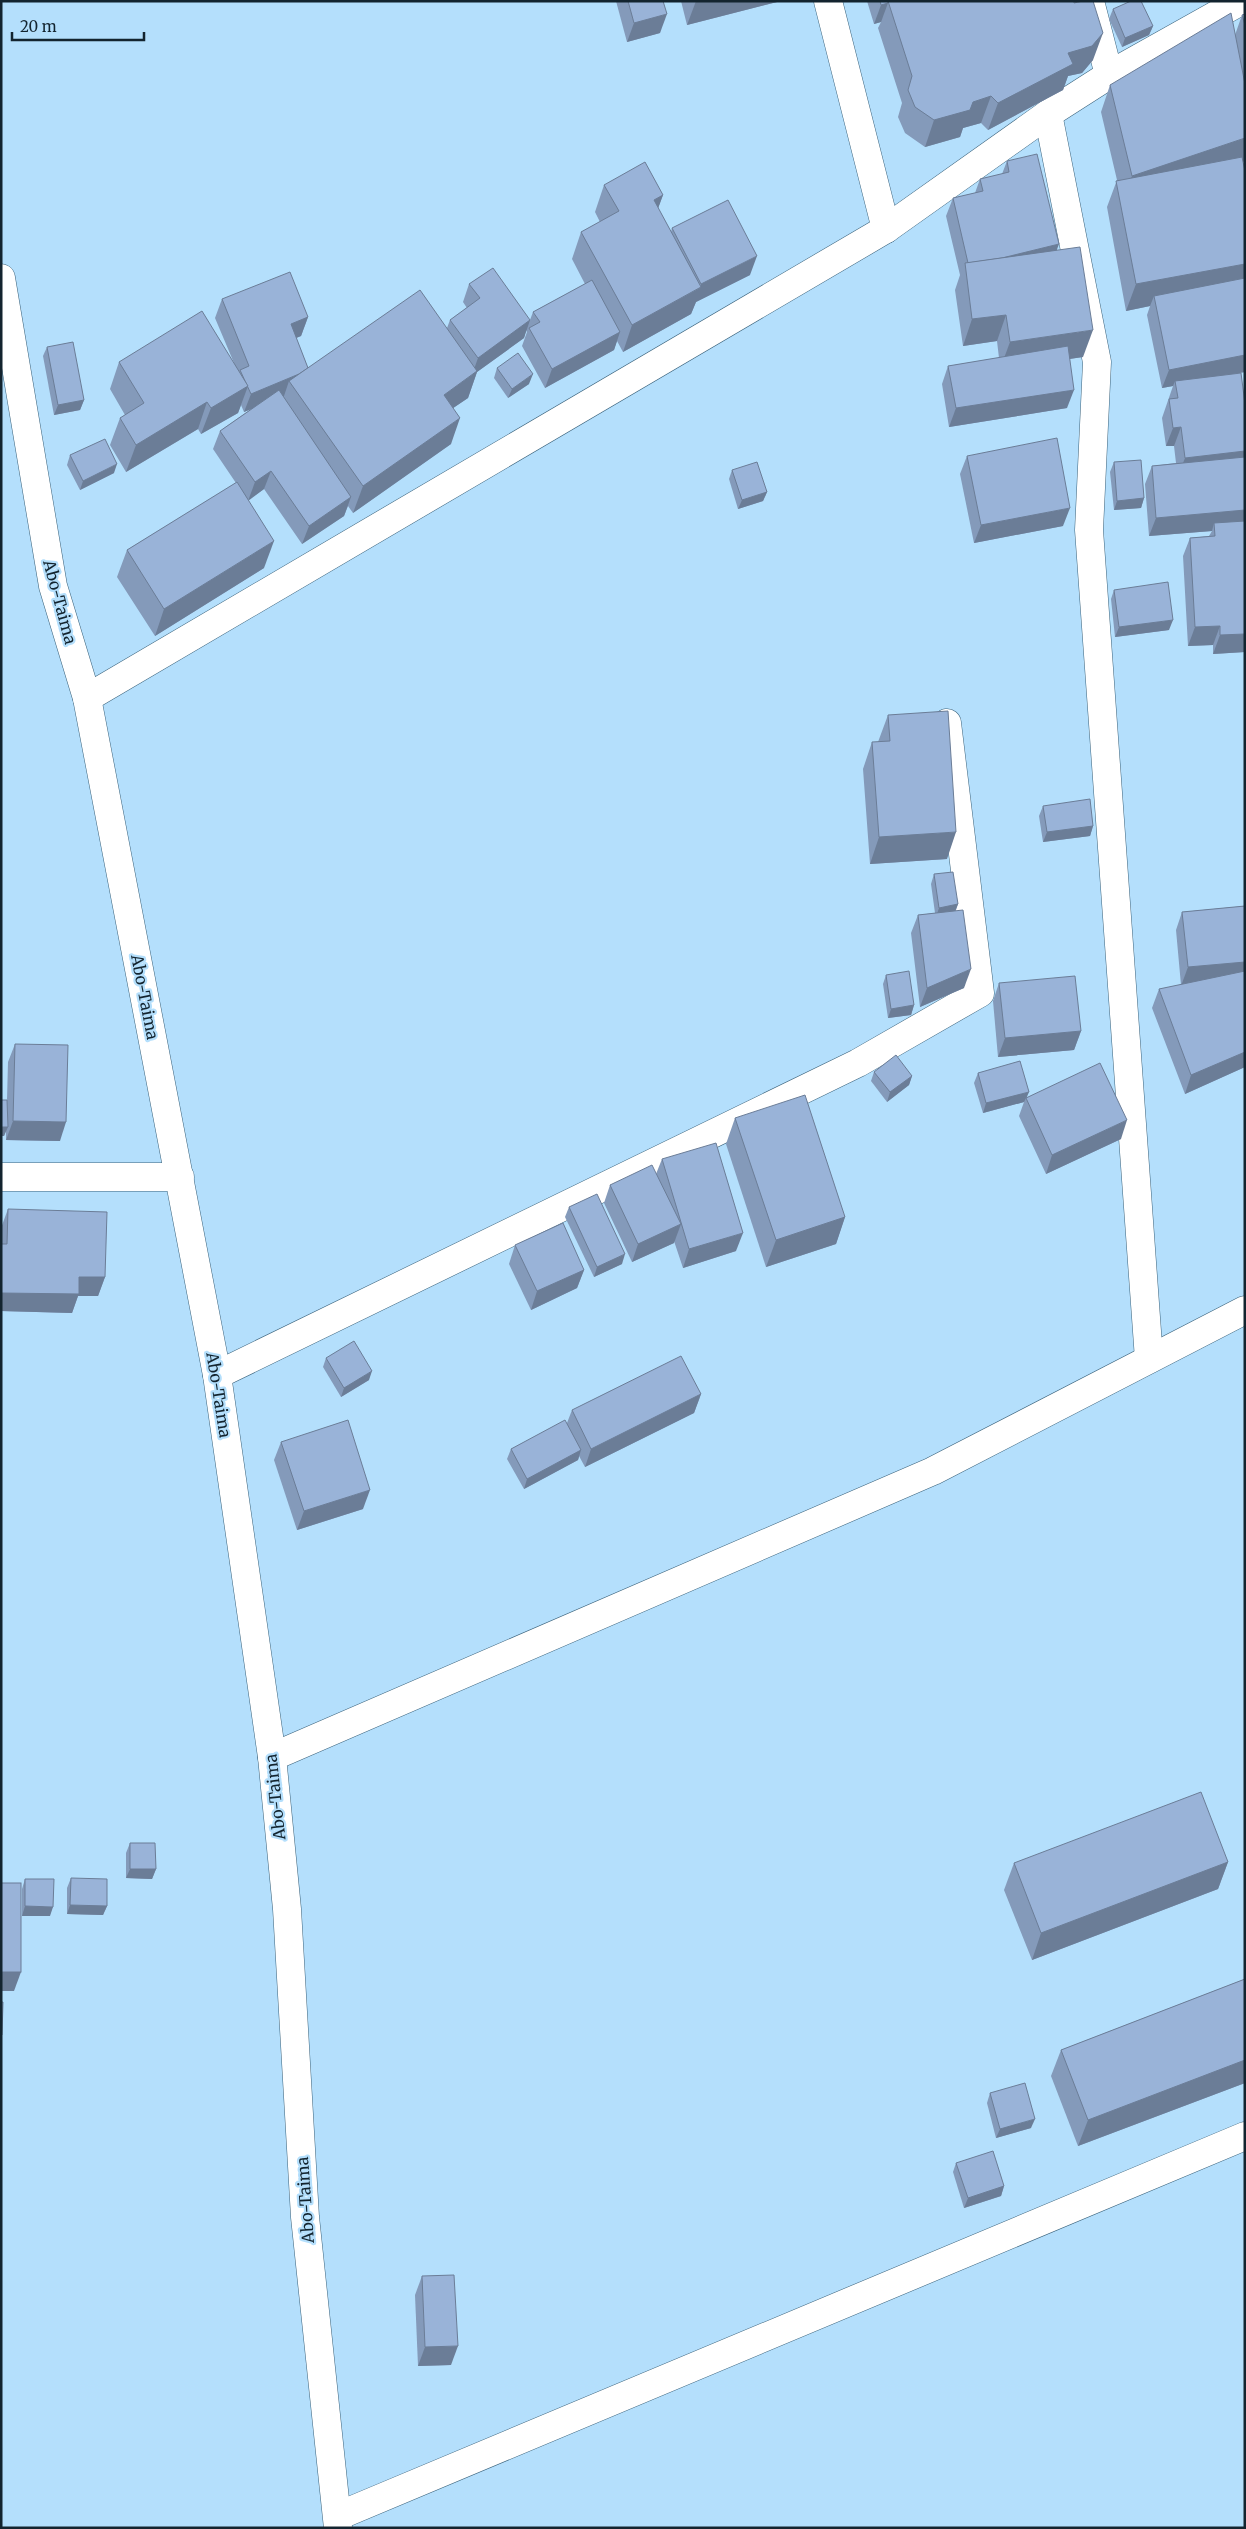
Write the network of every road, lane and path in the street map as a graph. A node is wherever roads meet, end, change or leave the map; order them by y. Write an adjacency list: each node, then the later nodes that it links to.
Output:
1 (828, 1): 6 (street)
2 (1090, 1): 4 (street)
3 (1241, 1): 4 (street)
4 (1109, 76): 5 (street)
5 (1048, 114): 6 (street); 13 (street)
6 (886, 229): 8 (street)
7 (1, 278): 8 (street, Abo-Taima)
8 (87, 698): 11 (street, Abo-Taima)
9 (946, 721): 14 (street)
10 (1, 1177): 11 (street)
11 (180, 1177): 14 (street, Abo-Taima)
12 (1245, 1310): 13 (street)
13 (1149, 1359): 15 (street)
14 (217, 1375): 15 (street, Abo-Taima)
15 (272, 1757): 17 (street, Abo-Taima)
16 (1245, 2136): 17 (street)
17 (338, 2522)

